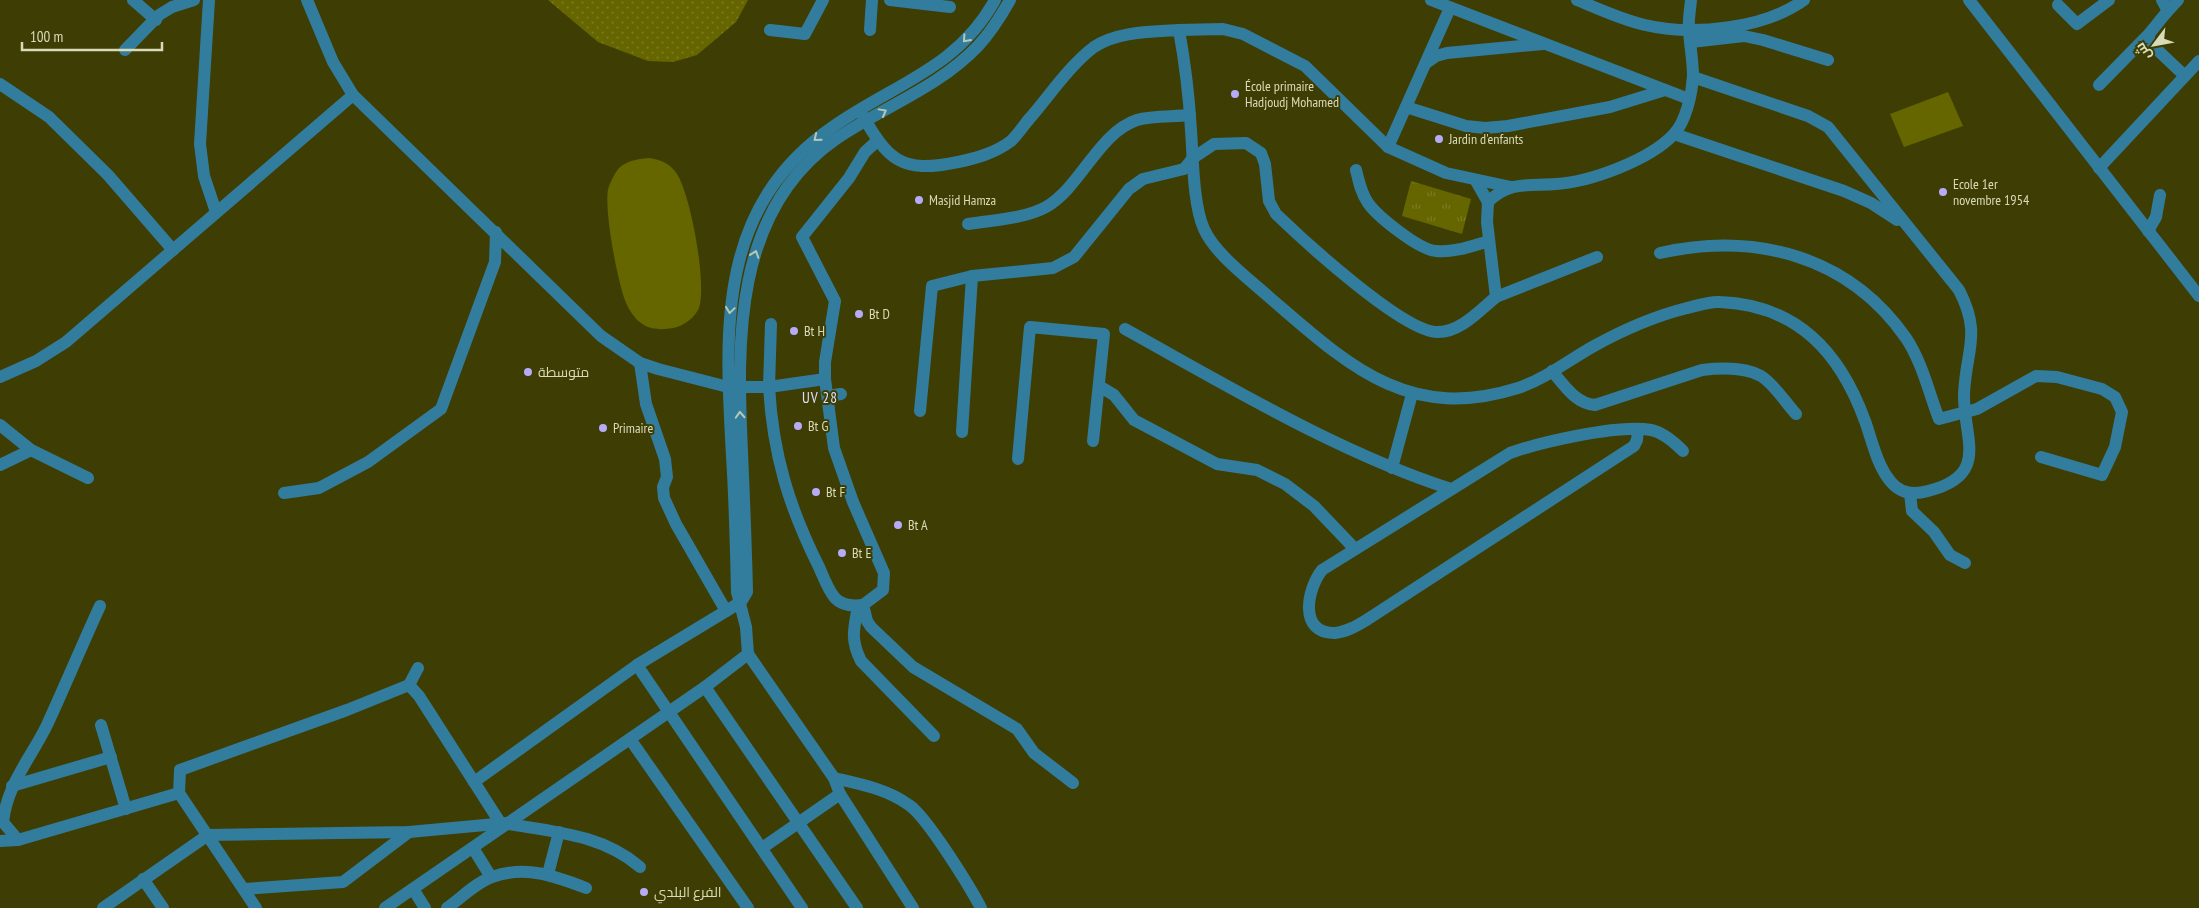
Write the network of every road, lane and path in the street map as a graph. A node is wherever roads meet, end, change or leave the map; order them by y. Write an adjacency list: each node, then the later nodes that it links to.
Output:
1 (133, 0): 23 (street)
2 (194, 0): 18 (street)
3 (209, 0): 54 (street)
4 (307, 0): 39 (street)
5 (823, 0): 24 (street)
6 (872, 0): 25 (street)
7 (890, 0): 20 (street)
8 (995, 0): 42 (street, one-way to 42)
9 (1010, 0): 42 (street, one-way to 9)
10 (1431, 0): 21 (street)
11 (1577, 0): 28 (street)
12 (1691, 0): 28 (street)
13 (1804, 0): 28 (street)
14 (1969, 0): 48 (street)
15 (2109, 0): 19 (street)
16 (2162, 0): 22 (street)
17 (2178, 0): 22 (street)
18 (165, 5): 23 (street)
19 (2058, 5)
20 (950, 8)
21 (1450, 8): 29 (street); 33 (street)
22 (2166, 13): 27 (street)
23 (156, 20): 30 (street)
24 (770, 30)
25 (870, 30)
26 (1179, 30): 43 (street); 45 (street); 46 (street)
27 (2149, 34): 34 (street); 37 (street)
28 (1690, 36): 31 (street); 35 (street)
29 (1546, 44): 33 (street); 38 (street)
30 (124, 50)
31 (1828, 60)
32 (2199, 61): 34 (street)
33 (1426, 63): 41 (street)
34 (2185, 76): 48 (street)
35 (1693, 77): 40 (street); 56 (street)
36 (0, 84): 60 (street)
37 (2099, 85)
38 (1665, 90): 40 (street); 41 (street)
39 (353, 95): 54 (street); 58 (street)
40 (1689, 99): 44 (street)
41 (1406, 107): 46 (street)
42 (863, 116): 45 (street); 73 (street)
43 (1190, 116): 47 (street); 55 (street)
44 (1674, 134): 51 (street); 56 (street)
45 (877, 141): 71 (street)
46 (1388, 147): 50 (street)
47 (1193, 158): 63 (street); 65 (street); 75 (street)
48 (2098, 168): 57 (street)
49 (1356, 170): 59 (street)
50 (1476, 181): 51 (street); 53 (street)
51 (1511, 186): 53 (street)
52 (2160, 195): 57 (street)
53 (1488, 202): 59 (street)
54 (216, 212): 60 (street)
55 (968, 224)
56 (1910, 228): 77 (street)
57 (2148, 231): 64 (street)
58 (496, 232): 68 (street); 91 (street)
59 (1489, 241): 65 (street)
60 (173, 250): 70 (street)
61 (1660, 253): 77 (street)
62 (1597, 257): 65 (street)
63 (972, 276): 76 (street); 81 (street)
64 (2199, 296)
65 (1496, 297)
66 (770, 324): 74 (street)
67 (1125, 329): 88 (street)
68 (640, 363): 73 (street); 98 (street)
69 (1552, 371): 75 (street); 78 (street); 92 (street)
70 (0, 377)
71 (825, 379): 74 (street); 97 (street)
72 (1099, 386): 82 (street); 86 (street); 93 (street)
73 (733, 387): 74 (street); 95 (street)
74 (769, 387): 97 (street)
75 (1412, 394): 88 (street)
76 (920, 411)
77 (1966, 413): 85 (street); 92 (street)
78 (1796, 414)
79 (0, 425): 83 (street)
80 (1638, 429): 84 (street); 90 (street); 93 (street)
81 (962, 432)
82 (1093, 442)
83 (31, 450): 87 (street); 89 (street)
84 (1683, 451)
85 (2041, 457)
86 (1018, 459)
87 (0, 465)
88 (1392, 468): 90 (street)
89 (88, 478)
90 (1451, 489): 93 (street)
91 (284, 493)
92 (1910, 493): 94 (street)
93 (1355, 549)
94 (1965, 563)
95 (741, 602): 98 (street); 99 (street)
96 (100, 606): 112 (street)
97 (861, 606): 106 (street); 111 (street)
98 (726, 611): 100 (street)
99 (748, 654): 103 (street); 109 (street)
100 (637, 665): 104 (street); 110 (street)
101 (418, 668): 102 (street)
102 (409, 685): 110 (street); 113 (street)
103 (705, 687): 104 (street); 117 (street)
104 (668, 712): 107 (street); 124 (street)
105 (101, 725): 108 (street)
106 (934, 736)
107 (630, 739): 116 (street); 139 (street)
108 (111, 757): 112 (street); 115 (street)
109 (834, 778): 114 (street); 132 (street)
110 (474, 782): 116 (street)
111 (1073, 783)
112 (12, 786): 121 (street)
113 (179, 793): 115 (street); 120 (street)
114 (840, 794): 117 (street); 142 (street)
115 (126, 808): 121 (street)
116 (507, 824): 118 (street); 119 (street); 123 (street)
117 (800, 824): 124 (street); 141 (street)
118 (409, 832): 120 (street); 130 (street)
119 (559, 832): 125 (street); 126 (street)
120 (208, 835): 128 (street); 130 (street)
121 (18, 840): 122 (street)
122 (0, 841)
123 (473, 848): 127 (street); 131 (street)
124 (762, 848): 140 (street)
125 (640, 867)
126 (548, 874): 127 (street); 129 (street)
127 (491, 877): 138 (street)
128 (143, 879): 133 (street); 134 (street)
129 (586, 888)
130 (244, 889): 135 (street)
131 (413, 889): 136 (street); 137 (street)
132 (979, 907)
133 (103, 908)
134 (163, 908)
135 (256, 908)
136 (385, 908)
137 (425, 908)
138 (447, 908)
139 (748, 908)
140 (802, 908)
141 (858, 908)
142 (913, 908)

